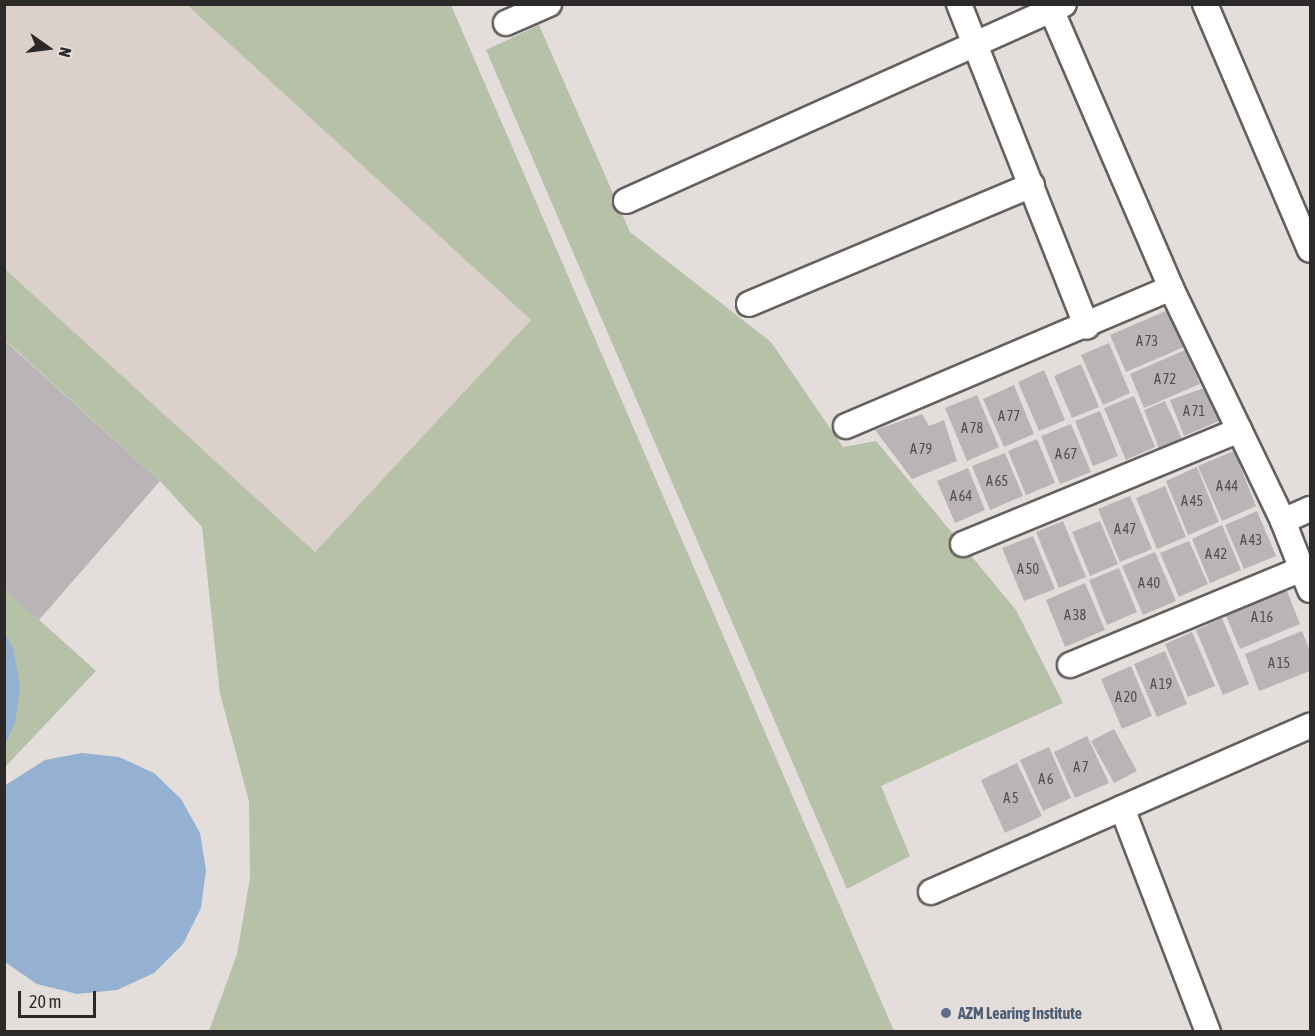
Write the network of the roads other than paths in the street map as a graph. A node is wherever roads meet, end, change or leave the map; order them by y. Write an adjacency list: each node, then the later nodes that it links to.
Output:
1 (549, 4): 5 (street)
2 (959, 4): 6 (street)
3 (1204, 4): 9 (street)
4 (1057, 7): 6 (street); 10 (street)
5 (506, 23)
6 (974, 44): 7 (street); 8 (street)
7 (1032, 185): 11 (street); 12 (street)
8 (626, 201)
9 (1311, 250)
10 (1172, 288): 12 (street); 14 (street)
11 (749, 304)
12 (1087, 327): 13 (street)
13 (846, 426)
14 (1239, 430): 16 (street); 17 (street)
15 (1311, 508): 16 (street)
16 (1283, 521): 18 (street)
17 (963, 544)
18 (1306, 579): 19 (street)
19 (1070, 665)
20 (1311, 726): 21 (street)
21 (1122, 808): 22 (street); 23 (street)
22 (931, 892)
23 (1208, 1032)

